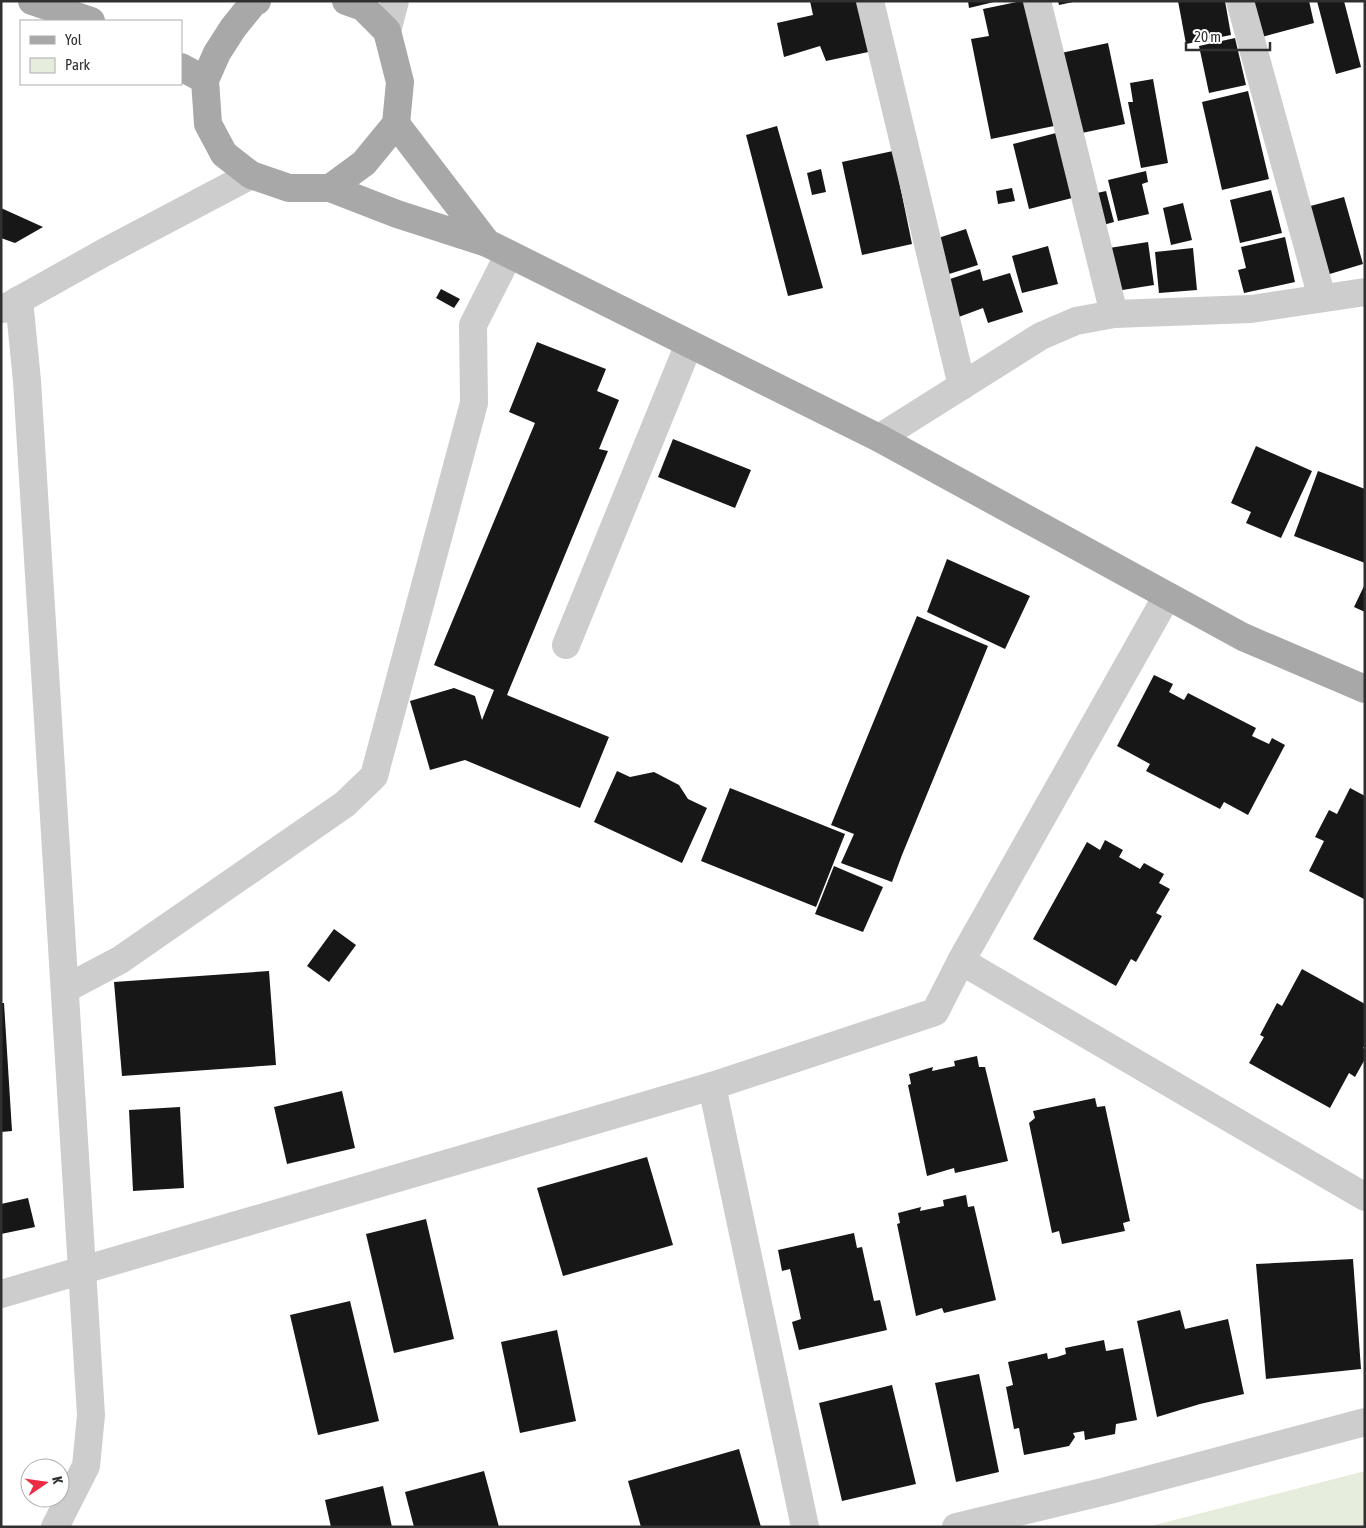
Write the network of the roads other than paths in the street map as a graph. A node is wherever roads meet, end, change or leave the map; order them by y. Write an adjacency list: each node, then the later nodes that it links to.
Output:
1 (32, 1): 8 (main road)
2 (346, 1): 9 (main road)
3 (395, 1): 9 (street)
4 (870, 1): 21 (street)
5 (1037, 1): 19 (street)
6 (1240, 1): 17 (street)
7 (254, 2): 11 (main road)
8 (87, 20)
9 (388, 31): 12 (main road)
10 (182, 68): 11 (main road)
11 (205, 80): 13 (main road)
12 (396, 124): 14 (main road); 15 (main road)
13 (251, 175): 14 (main road); 18 (street)
14 (330, 188): 15 (main road)
15 (498, 248): 20 (main road); 27 (street)
16 (1365, 292): 17 (street)
17 (1322, 298): 19 (street)
18 (10, 305): 27 (street)
19 (1114, 314): 21 (street)
20 (689, 344): 22 (main road); 24 (street)
21 (962, 386): 22 (street)
22 (879, 438): 23 (main road)
23 (1168, 596): 25 (main road); 26 (street)
24 (566, 645)
25 (1365, 689)
26 (961, 961): 28 (street); 29 (street)
27 (65, 989): 30 (street)
28 (712, 1086): 30 (street); 34 (street)
29 (1365, 1197)
30 (82, 1271): 31 (street); 33 (street)
31 (1, 1294)
32 (1365, 1422): 35 (street)
33 (55, 1527)
34 (805, 1527)
35 (956, 1527)

